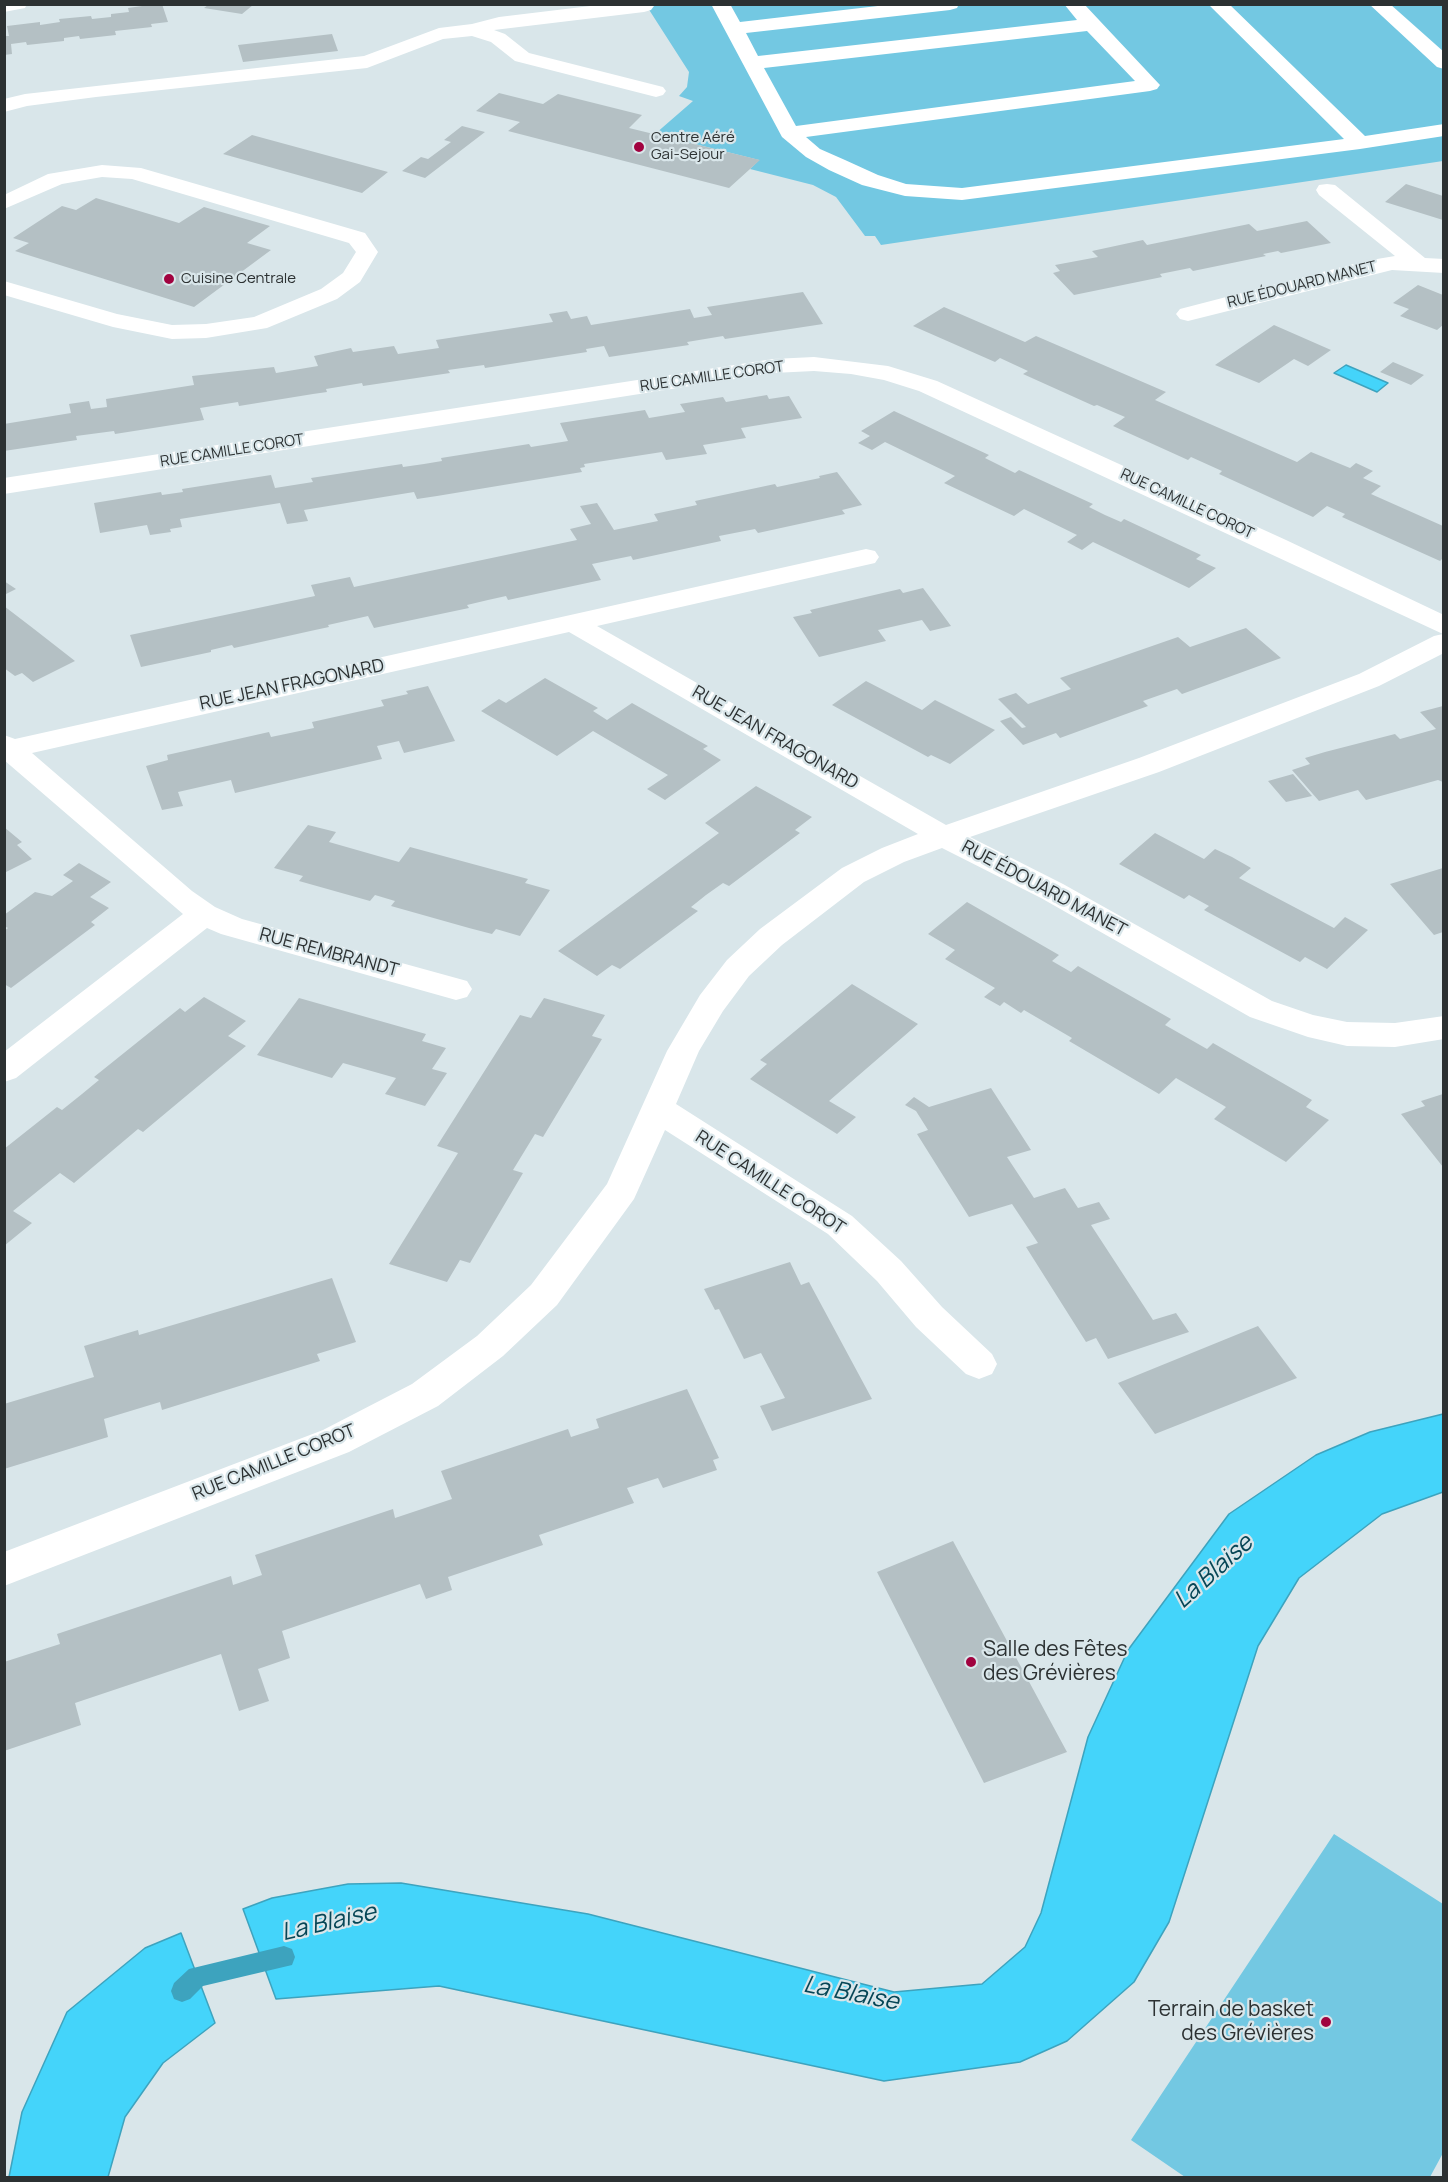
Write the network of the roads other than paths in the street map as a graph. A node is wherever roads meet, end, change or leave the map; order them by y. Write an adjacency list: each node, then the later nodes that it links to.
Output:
1 (18, 4): 7 (street)
2 (720, 4): 10 (street)
3 (950, 4): 10 (street)
4 (1073, 4): 9 (street)
5 (1217, 4): 18 (street)
6 (1378, 4): 13 (street)
7 (4, 6)
8 (644, 6): 11 (street)
9 (1094, 24): 12 (street); 17 (street)
10 (733, 29): 12 (street)
11 (473, 30): 14 (street); 15 (street)
12 (751, 63): 17 (street)
13 (1443, 63)
14 (656, 91)
15 (4, 106)
16 (1443, 130): 18 (street)
17 (789, 133): 18 (street)
18 (1360, 143)
19 (1327, 190): 21 (street, RUE ÉDOUARD MANET)
20 (4, 203): 23 (street)
21 (1417, 263): 22 (street, RUE ÉDOUARD MANET); 24 (street, RUE ÉDOUARD MANET)
22 (1443, 266)
23 (4, 288)
24 (1188, 314)
25 (4, 486): 28 (street, RUE CAMILLE COROT)
26 (866, 557): 27 (street, RUE JEAN FRAGONARD)
27 (575, 624): 30 (street, RUE JEAN FRAGONARD); 31 (street, RUE JEAN FRAGONARD)
28 (1443, 626)
29 (1443, 642): 31 (street, RUE ÉDOUARD MANET)
30 (7, 747): 32 (street, RUE REMBRANDT)
31 (943, 836): 34 (street, RUE ÉDOUARD MANET); 36 (street, RUE CAMILLE COROT)
32 (204, 914): 33 (street, RUE REMBRANDT); 35 (street)
33 (456, 988)
34 (1443, 1028)
35 (4, 1070)
36 (658, 1109): 37 (street, RUE CAMILLE COROT); 38 (street, RUE CAMILLE COROT)
37 (979, 1364)
38 (4, 1569)

